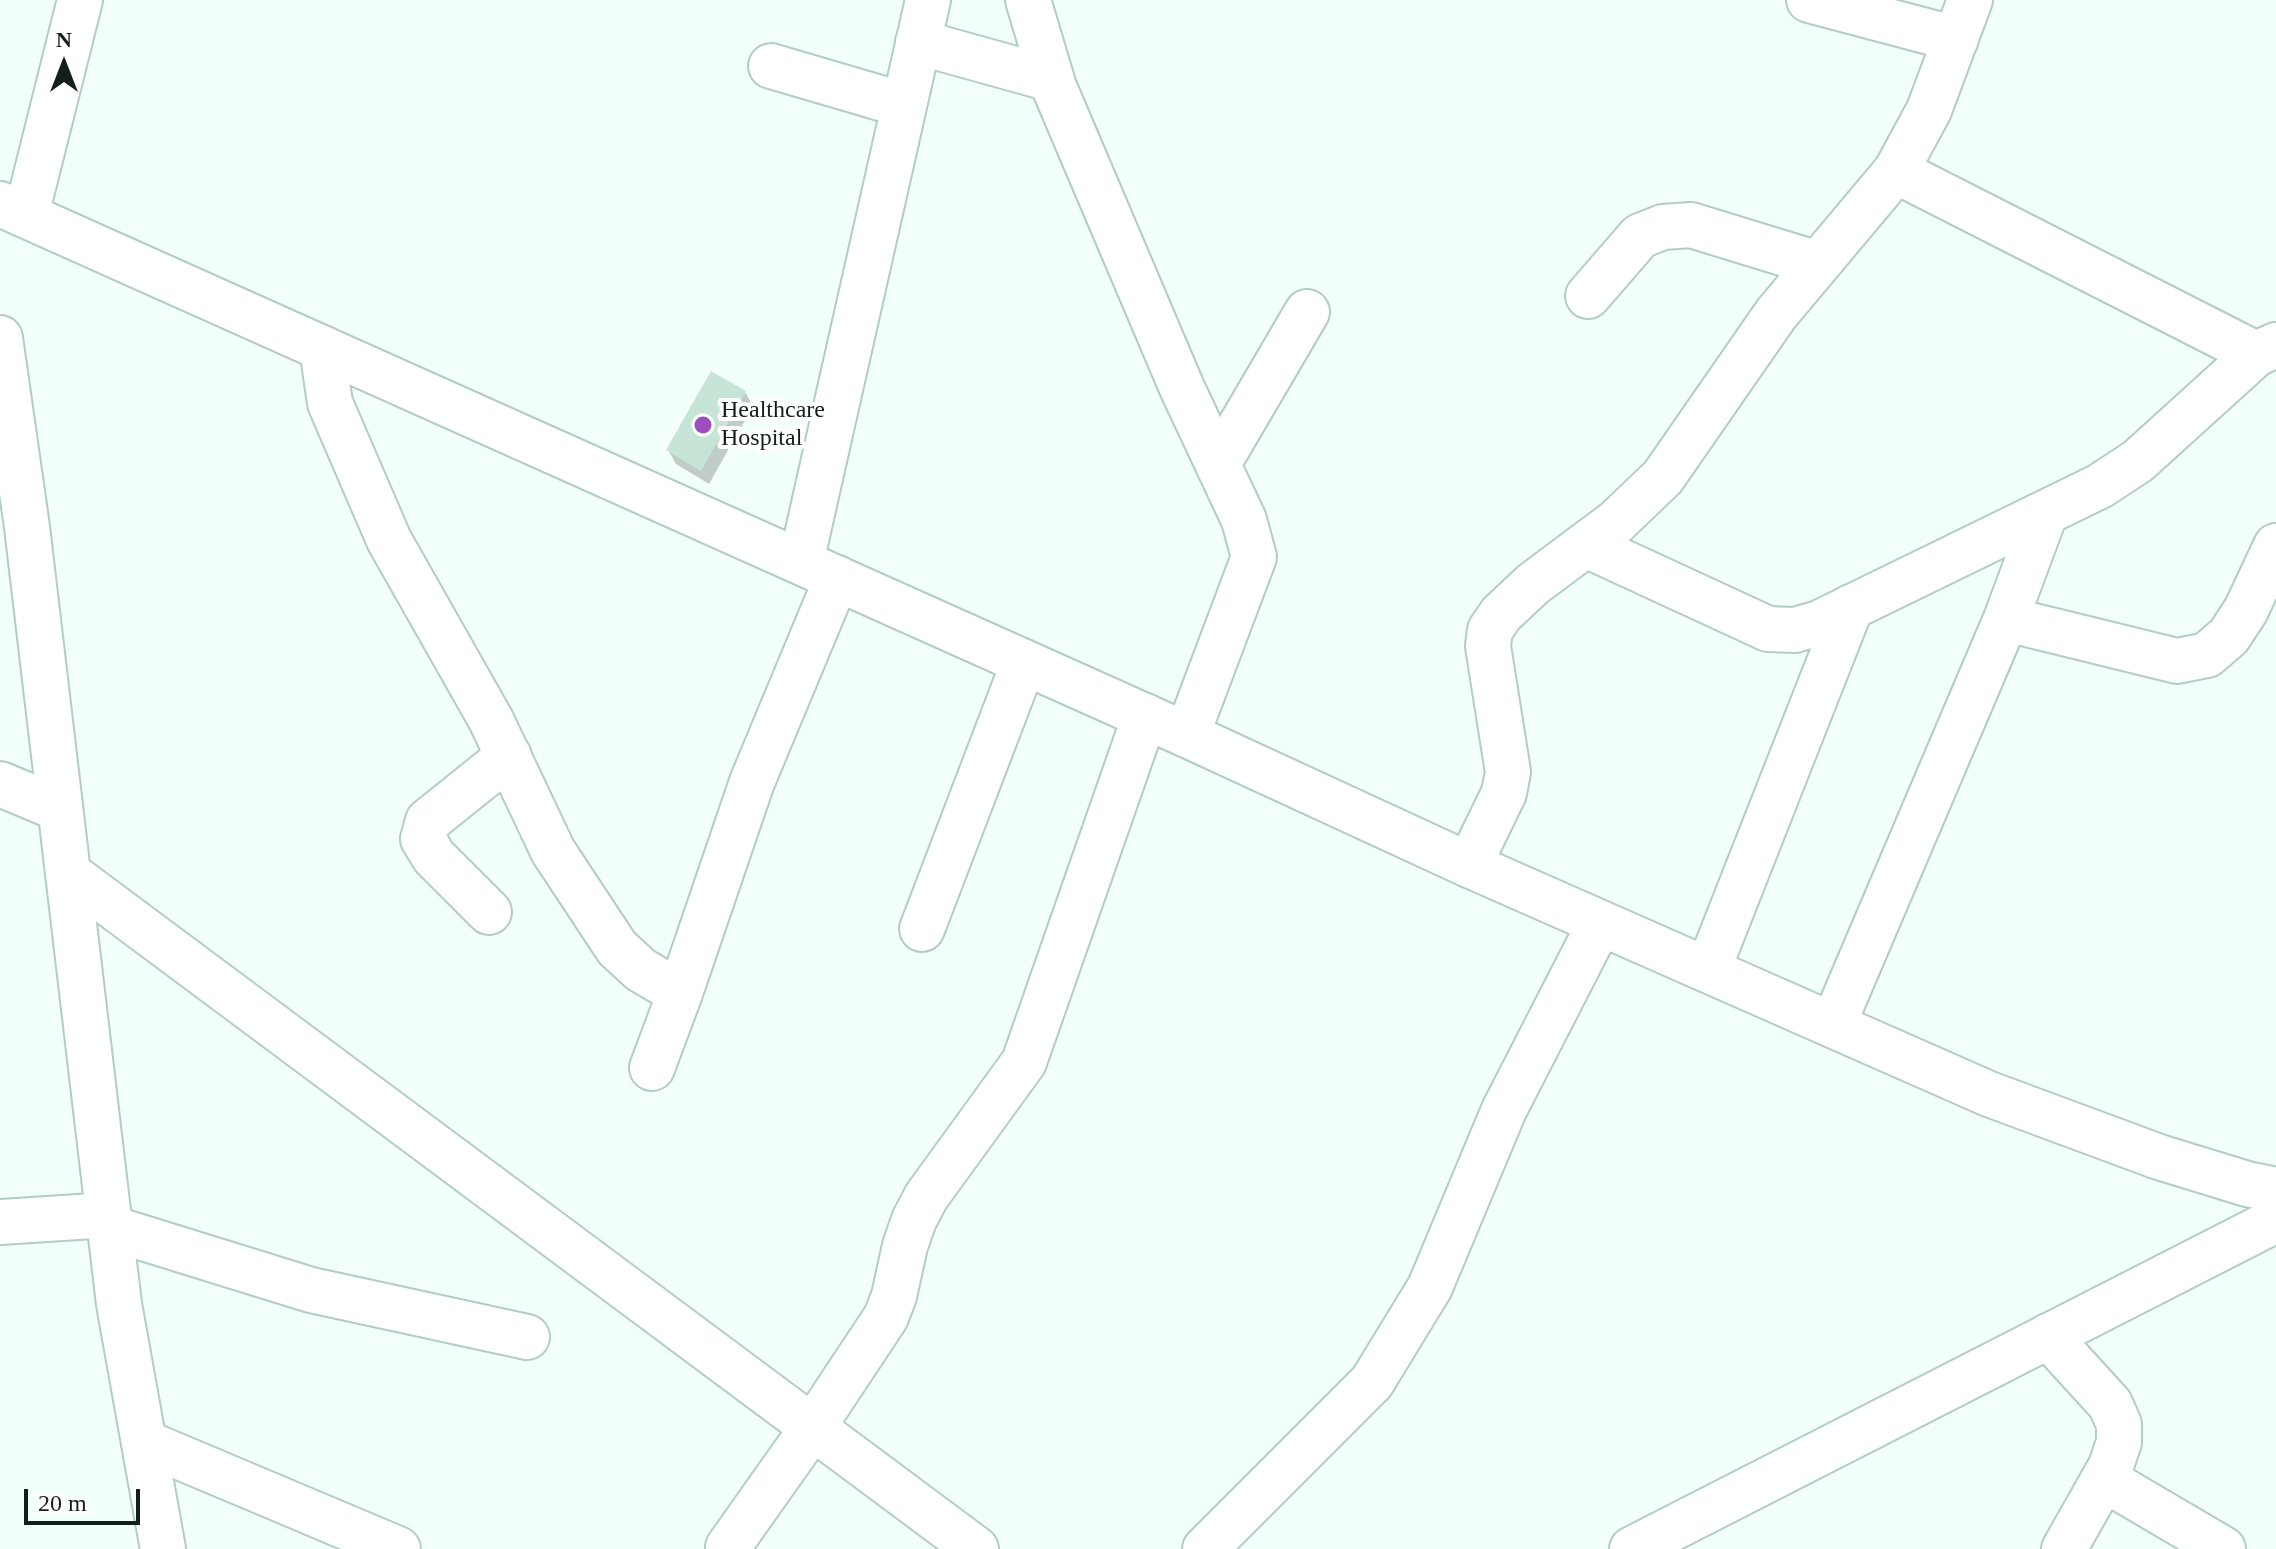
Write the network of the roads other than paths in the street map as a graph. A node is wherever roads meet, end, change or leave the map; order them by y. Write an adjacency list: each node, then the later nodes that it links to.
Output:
1 (80, 0): 11 (street)
2 (928, 0): 6 (street)
3 (1028, 0): 8 (street)
4 (1809, 0): 5 (street)
5 (1963, 19): 10 (street)
6 (918, 42): 8 (street); 9 (street)
7 (771, 66): 9 (street)
8 (1051, 79): 19 (street)
9 (904, 105): 23 (street)
10 (1896, 171): 12 (street); 17 (street)
11 (13, 209): 16 (street)
12 (1818, 264): 13 (street); 21 (street)
13 (1588, 296)
14 (1307, 312): 19 (street)
15 (0, 338): 18 (street)
16 (322, 348): 23 (street); 29 (street)
17 (2266, 349): 20 (street)
18 (9, 460): 31 (street)
19 (1218, 464): 28 (street)
20 (2045, 514): 24 (street); 25 (street)
21 (1586, 545): 24 (street); 32 (street)
22 (2276, 546): 25 (street)
23 (819, 570): 26 (street); 38 (street)
24 (1851, 607): 37 (street)
25 (2006, 619): 39 (street)
26 (1024, 662): 27 (street); 36 (street)
27 (1145, 716): 28 (street); 47 (street)
28 (1187, 735): 32 (street)
29 (509, 756): 34 (street); 38 (street)
30 (0, 784): 31 (street)
31 (60, 809): 33 (street)
32 (1469, 865): 35 (street)
33 (68, 873): 43 (street); 47 (street)
34 (489, 912)
35 (1600, 923): 37 (street); 54 (street)
36 (922, 929)
37 (1708, 970): 39 (street)
38 (680, 993): 40 (street)
39 (1833, 1025): 41 (street)
40 (652, 1068)
41 (2276, 1190)
42 (2276, 1220): 45 (street)
43 (110, 1221): 44 (street); 46 (street); 48 (street)
44 (0, 1222)
45 (2048, 1336): 49 (street); 55 (street)
46 (527, 1337)
47 (813, 1427): 50 (street); 53 (street)
48 (144, 1442): 51 (street); 52 (street)
49 (2104, 1479): 56 (street); 57 (street)
50 (728, 1547)
51 (163, 1549)
52 (398, 1549)
53 (976, 1549)
54 (1205, 1549)
55 (1632, 1549)
56 (2064, 1549)
57 (2223, 1549)

